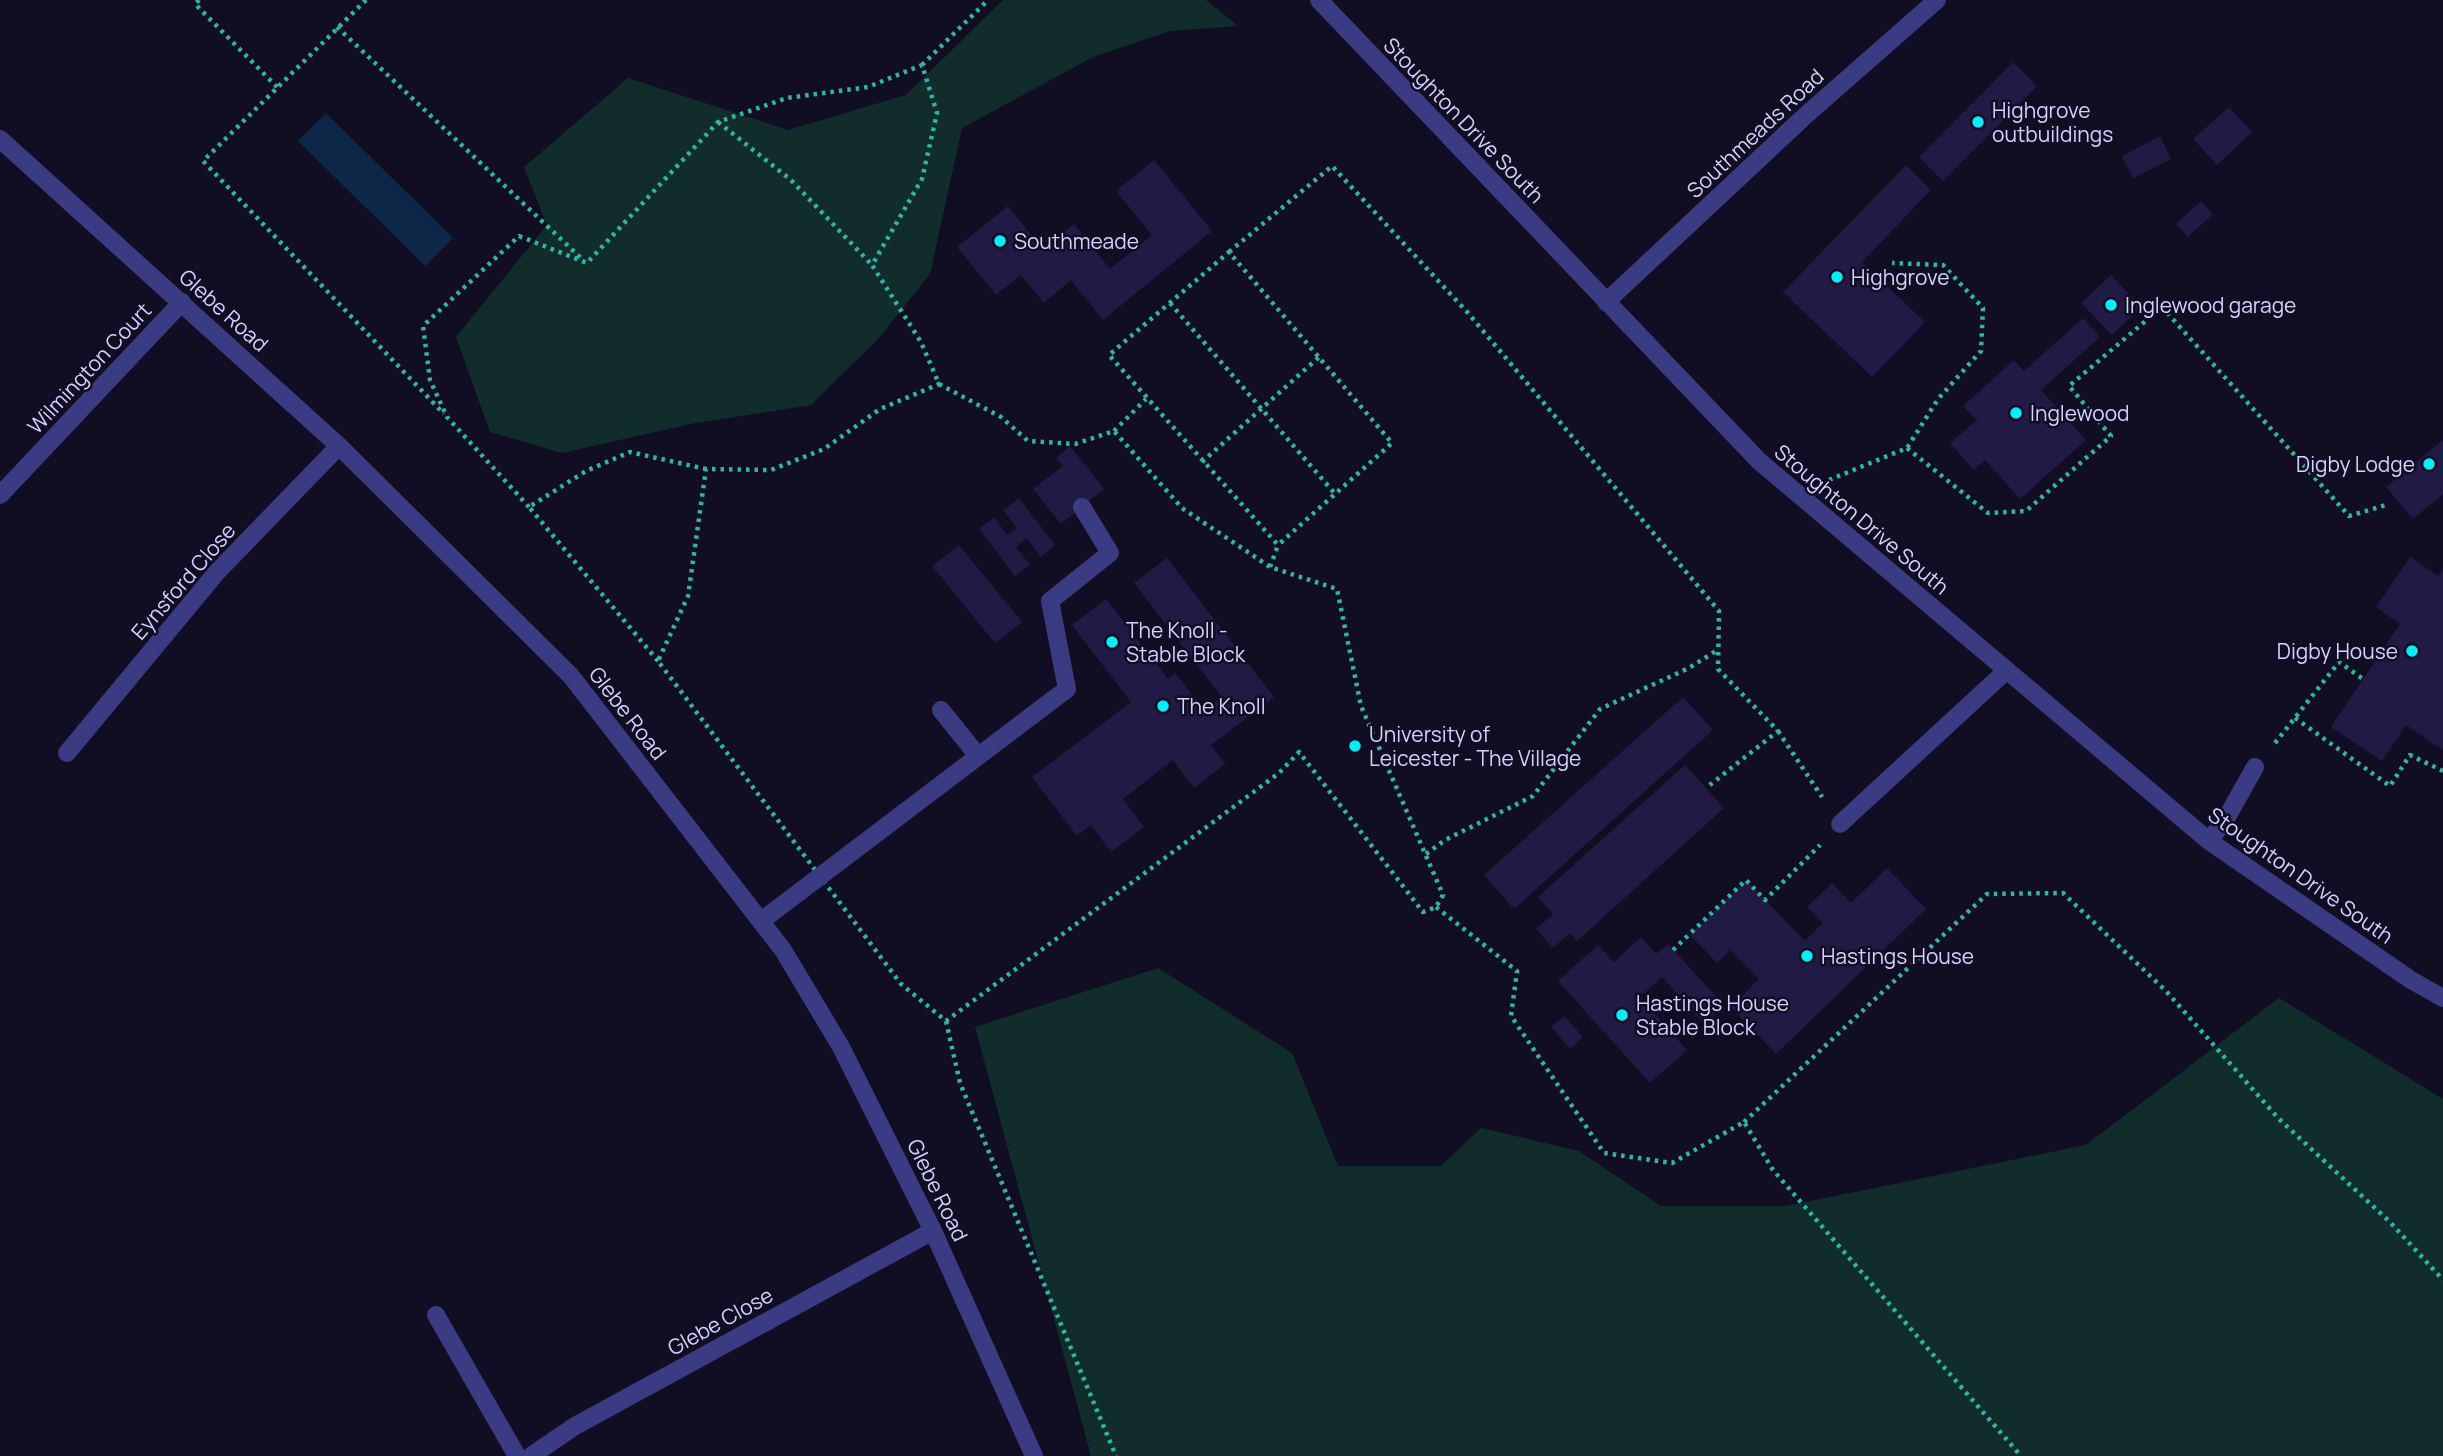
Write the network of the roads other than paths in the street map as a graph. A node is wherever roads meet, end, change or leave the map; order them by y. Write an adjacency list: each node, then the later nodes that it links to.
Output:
1 (1319, 0): 5 (street, Stoughton Drive South)
2 (1937, 0): 5 (street, Southmeads Road)
3 (0, 139): 4 (street, Glebe Road)
4 (182, 302): 6 (street, Glebe Road); 7 (street, Wilmington Court)
5 (1606, 302): 9 (street, Stoughton Drive South)
6 (340, 446): 11 (street, Eynsford Close); 16 (street, Glebe Road)
7 (0, 495)
8 (1082, 507): 12 (street)
9 (2007, 671): 14 (street); 15 (street, Stoughton Drive South)
10 (941, 710): 12 (street)
11 (68, 753)
12 (978, 756): 16 (street)
13 (2255, 767): 15 (street)
14 (1840, 824)
15 (2209, 841): 17 (street, Stoughton Drive South)
16 (761, 921): 18 (street, Glebe Road)
17 (2443, 998)
18 (933, 1231): 21 (street, Glebe Close); 22 (street, Glebe Road)
19 (436, 1315): 20 (street)
20 (517, 1456)
21 (531, 1456)
22 (1034, 1456)

